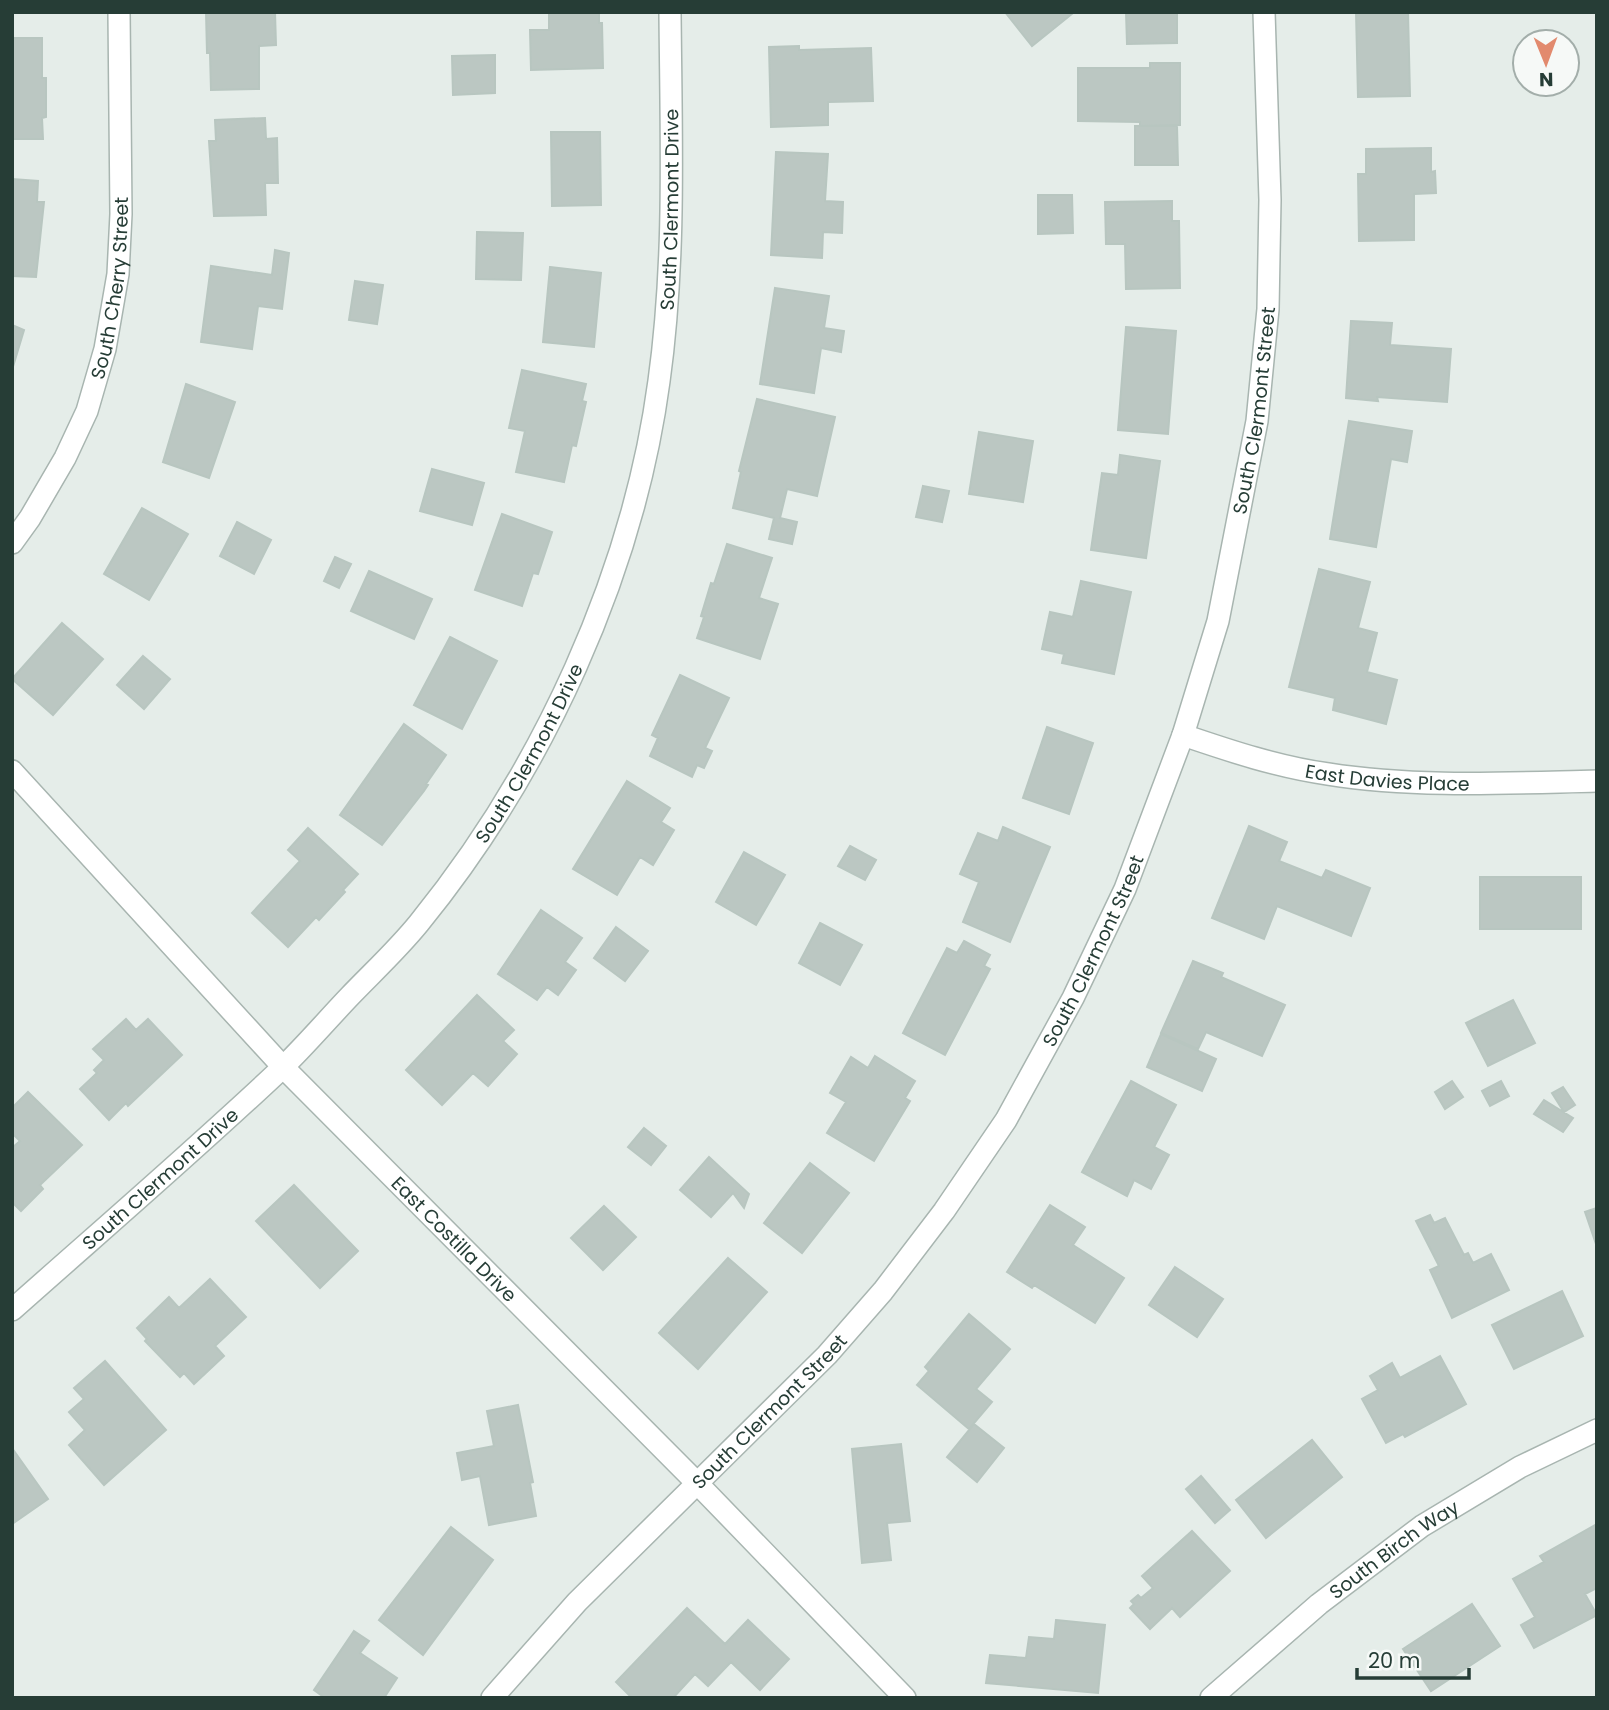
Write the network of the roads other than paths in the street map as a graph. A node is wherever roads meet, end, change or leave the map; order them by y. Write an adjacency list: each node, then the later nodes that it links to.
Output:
1 (119, 12): 4 (street, South Cherry Street)
2 (670, 12): 8 (street, South Clermont Drive)
3 (1264, 12): 5 (street, South Clermont Street)
4 (12, 543)
5 (1183, 736): 7 (street, East Davies Place); 11 (street, South Clermont Street)
6 (12, 771): 8 (street, East Costilla Drive)
7 (1597, 781)
8 (283, 1067): 9 (street, South Clermont Drive); 11 (street, East Costilla Drive)
9 (12, 1310)
10 (1597, 1430): 14 (street, South Birch Way)
11 (696, 1482): 12 (street, South Clermont Street); 13 (street, East Costilla Drive)
12 (492, 1698)
13 (905, 1698)
14 (1212, 1698)

